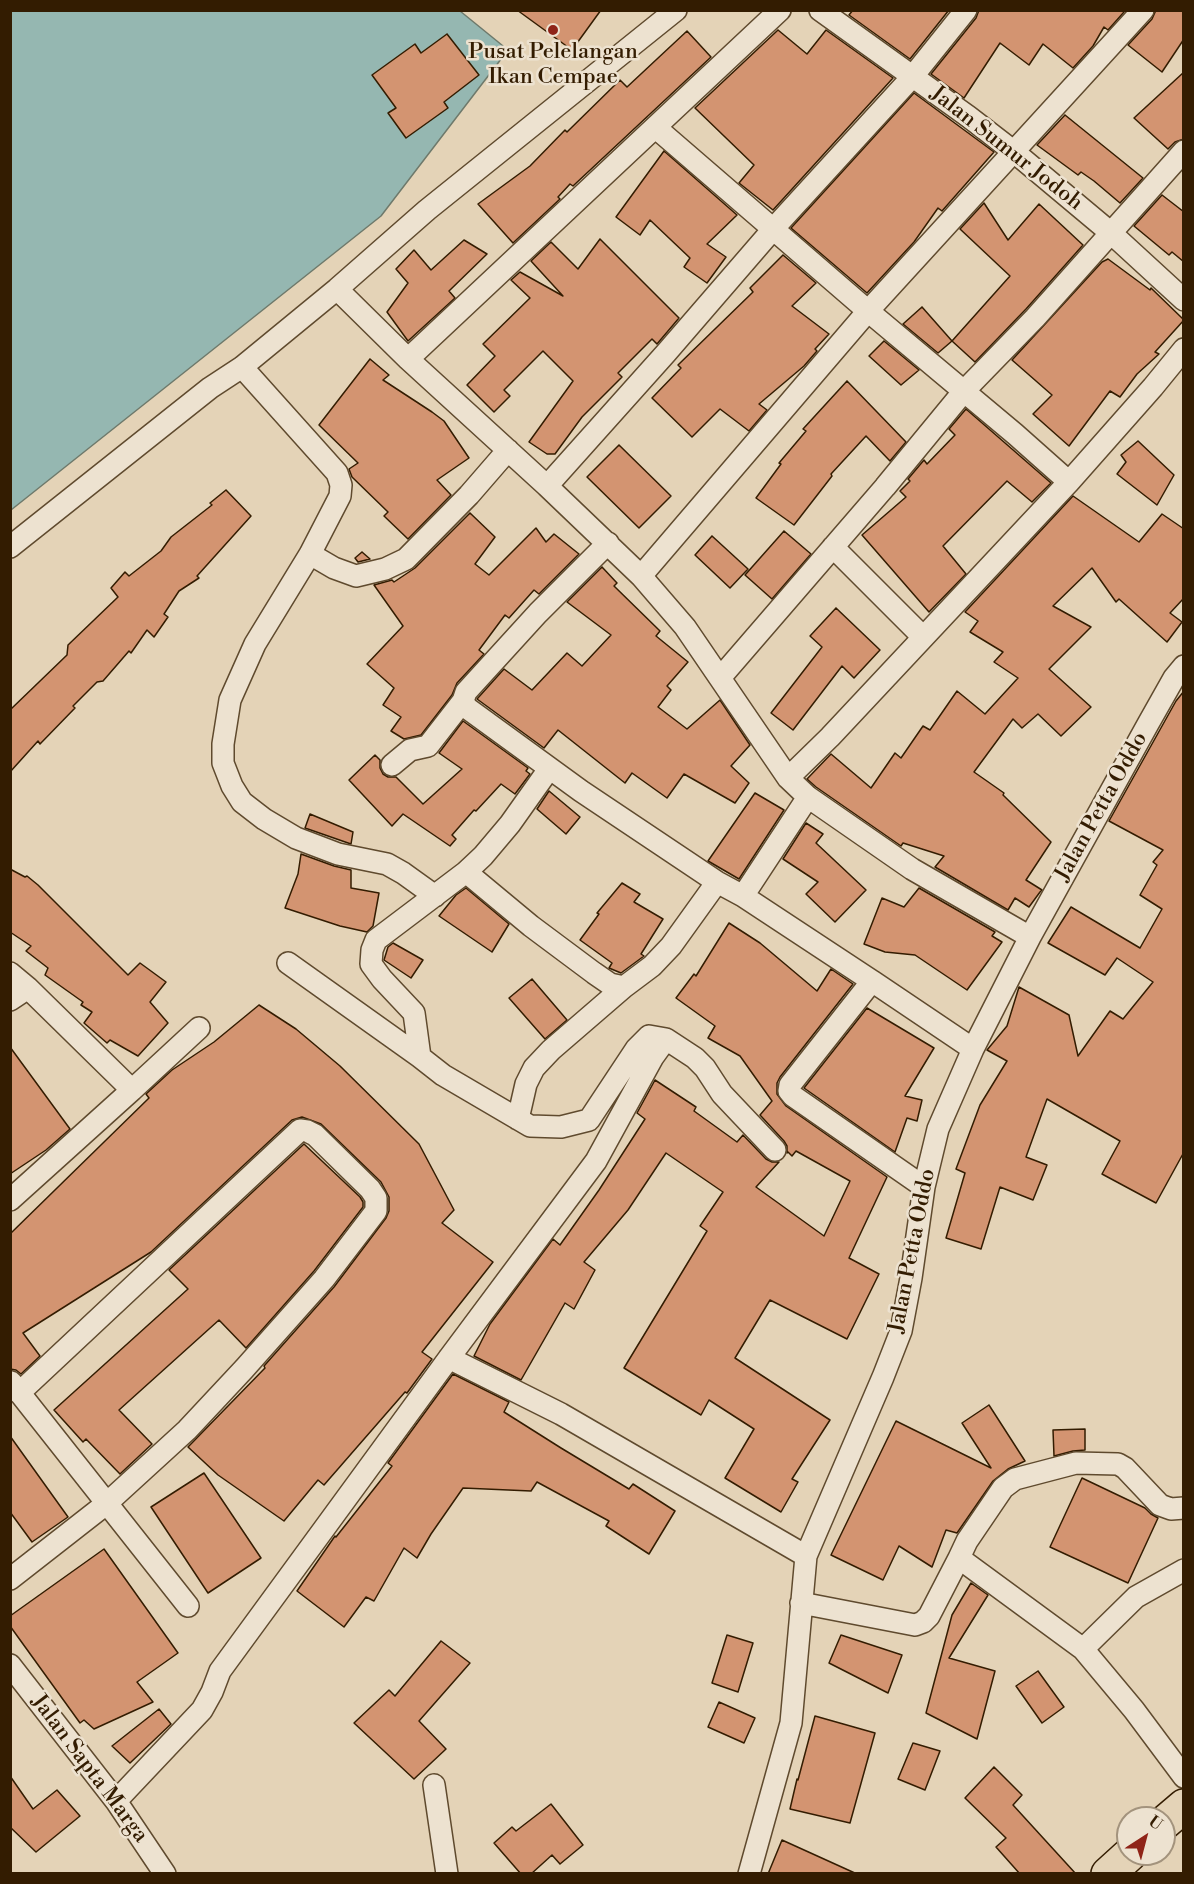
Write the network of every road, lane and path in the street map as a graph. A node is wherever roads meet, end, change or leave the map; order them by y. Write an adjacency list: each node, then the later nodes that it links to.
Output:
1 (676, 10): 12 (street)
2 (780, 10): 7 (street)
3 (820, 10): 6 (street, Jalan Sumur Jodoh)
4 (966, 10): 6 (street)
5 (1143, 10): 8 (street)
6 (913, 76): 8 (street, Jalan Sumur Jodoh); 10 (street)
7 (655, 127): 10 (street); 16 (street)
8 (1013, 151): 11 (street, Jalan Sumur Jodoh); 14 (street)
9 (1184, 151): 11 (street)
10 (774, 228): 14 (street); 21 (street)
11 (1111, 233): 13 (street, Jalan Sumur Jodoh); 18 (street)
12 (337, 289): 16 (street); 17 (street)
13 (1184, 300)
14 (868, 311): 18 (street); 26 (street)
15 (1184, 349): 20 (street)
16 (408, 359): 19 (street)
17 (242, 367): 23 (street); 25 (street)
18 (964, 391): 20 (street); 24 (street)
19 (508, 450): 21 (street); 25 (street)
20 (1069, 482): 27 (street)
21 (547, 486): 22 (street)
22 (608, 543): 26 (street); 30 (street)
23 (10, 547)
24 (833, 548): 27 (street); 29 (street)
25 (310, 554): 37 (street)
26 (641, 576): 29 (street)
27 (923, 637): 33 (street)
28 (1184, 666): 39 (street, Jalan Petta Oddo)
29 (720, 678): 33 (street)
30 (463, 701): 31 (street); 32 (street)
31 (392, 765)
32 (549, 769): 35 (street); 36 (street)
33 (788, 778): 34 (street)
34 (808, 797): 38 (street); 39 (street)
35 (466, 872): 37 (street); 43 (street)
36 (717, 882): 38 (street); 43 (street)
37 (435, 896): 49 (street)
38 (743, 896): 42 (street)
39 (1030, 938): 48 (street, Jalan Petta Oddo)
40 (288, 963): 49 (street)
41 (10, 973): 44 (street)
42 (872, 981): 48 (street); 53 (street)
43 (624, 987): 51 (street)
44 (28, 988): 45 (street); 50 (street)
45 (10, 1000)
46 (199, 1028): 50 (street)
47 (666, 1039): 51 (street); 52 (street); 55 (street)
48 (973, 1049): 53 (street, Jalan Petta Oddo)
49 (420, 1057): 51 (street)
50 (132, 1090): 54 (street)
51 (518, 1119)
52 (776, 1150)
53 (924, 1187): 59 (street, Jalan Petta Oddo)
54 (10, 1200)
55 (448, 1358): 59 (street); 69 (street)
56 (15, 1387): 57 (street); 57 (street)
57 (106, 1504): 62 (street); 64 (street)
58 (1184, 1508): 60 (street)
59 (806, 1556): 63 (street, Jalan Petta Oddo)
60 (959, 1558): 63 (street); 65 (street)
61 (1184, 1570): 65 (street)
62 (10, 1579)
63 (801, 1603): 72 (street, Jalan Petta Oddo)
64 (188, 1606)
65 (1083, 1649): 67 (street)
66 (10, 1665): 69 (street, Jalan Sapta Marga)
67 (1184, 1777)
68 (434, 1785): 71 (street)
69 (116, 1802): 70 (street, Jalan Sapta Marga)
70 (165, 1874)
71 (447, 1874)
72 (749, 1874)

